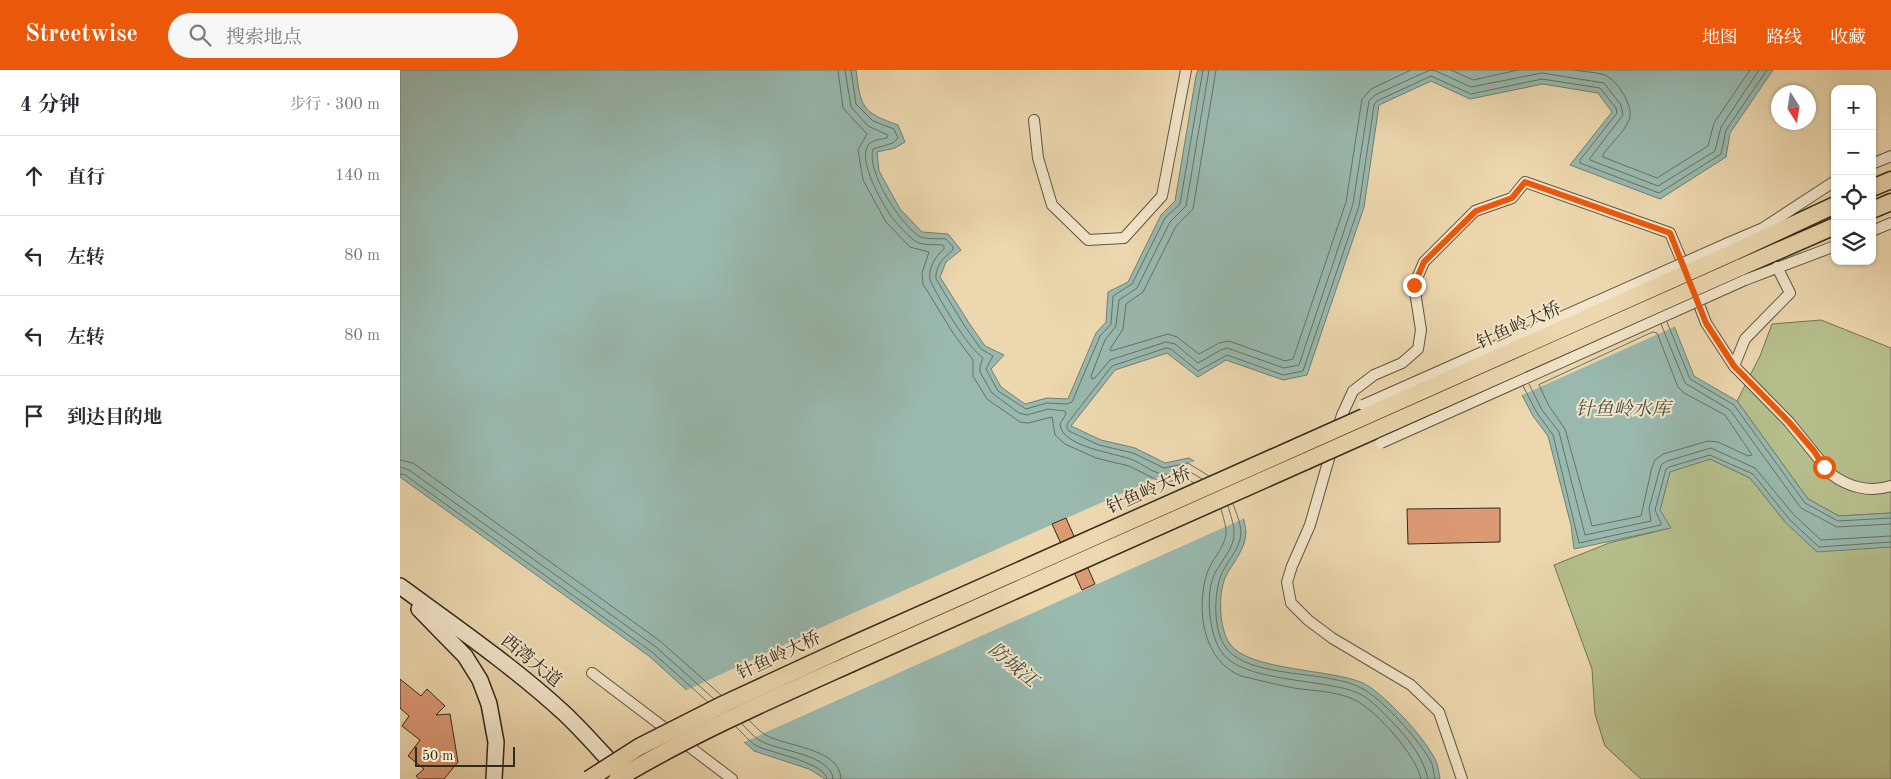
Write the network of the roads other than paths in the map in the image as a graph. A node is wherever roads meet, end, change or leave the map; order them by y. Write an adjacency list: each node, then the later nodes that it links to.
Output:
1 (1186, 70): 2 (street)
2 (1034, 120)
3 (1891, 156): 4 (street)
4 (1876, 162)
5 (1891, 180): 7 (main road)
6 (1831, 184): 15 (street)
7 (1876, 186)
8 (1891, 202): 10 (main road)
9 (1831, 207): 15 (main road)
10 (1876, 208)
11 (1891, 223): 13 (street)
12 (1831, 227): 15 (main road)
13 (1876, 229)
14 (1831, 247): 16 (street)
15 (1736, 261): 16 (street); 18 (street, bridge); 19 (street, bridge); 25 (main road, 针鱼岭大桥, bridge); 26 (main road, 针鱼岭大桥, bridge)
16 (1776, 267): 17 (street)
17 (1734, 366): 20 (street); 29 (street)
18 (1363, 406)
19 (1381, 443)
20 (1891, 486)
21 (400, 586): 27 (main road, 西湾大道)
22 (400, 591): 24 (main road)
23 (592, 674): 28 (street)
24 (494, 779)
25 (589, 779)
26 (617, 779)
27 (626, 779)
28 (732, 779)
29 (1462, 779)

